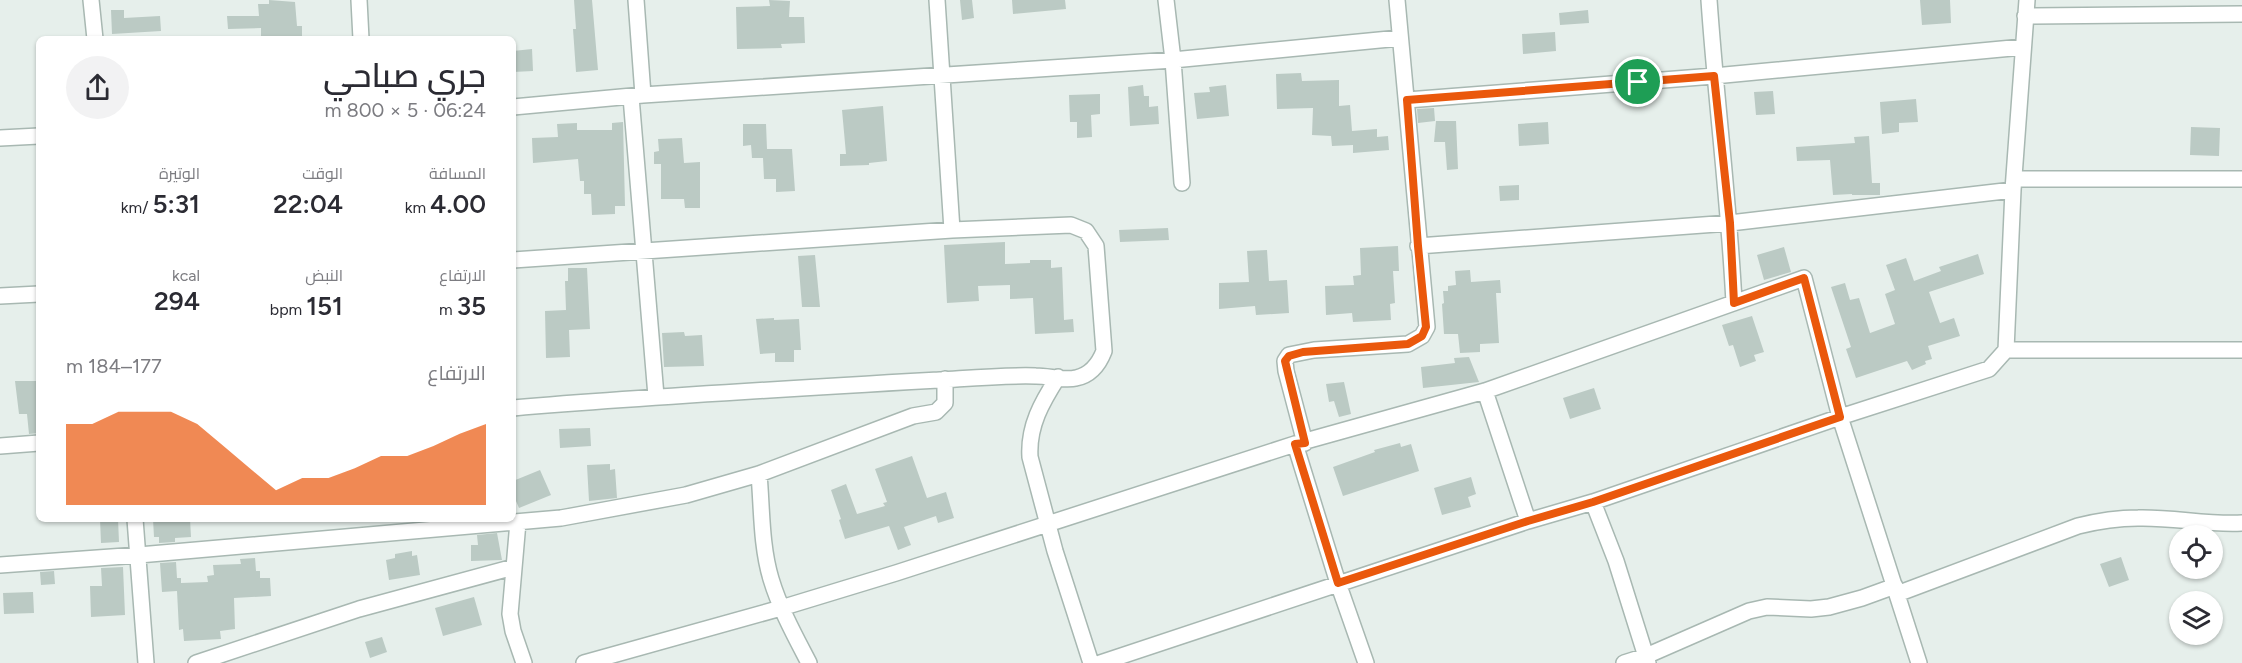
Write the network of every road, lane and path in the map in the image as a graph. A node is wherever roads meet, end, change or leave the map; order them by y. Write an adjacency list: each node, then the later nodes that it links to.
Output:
1 (91, 0): 11 (street)
2 (358, 0): 12 (street)
3 (636, 0): 18 (street)
4 (937, 0): 17 (street)
5 (1166, 0): 15 (street)
6 (1396, 0): 13 (street)
7 (1709, 0): 16 (street)
8 (2027, 0): 10 (street)
9 (2242, 14): 10 (street)
10 (2025, 16): 14 (street)
11 (95, 36)
12 (360, 36)
13 (1400, 38): 15 (street); 19 (street)
14 (2023, 46): 16 (street); 25 (street)
15 (1173, 60): 17 (street); 24 (street)
16 (1714, 76): 19 (street); 26 (street)
17 (943, 77): 18 (street); 27 (street)
18 (637, 96): 20 (street); 29 (street)
19 (1407, 100): 28 (street)
20 (516, 106)
21 (36, 136): 22 (street)
22 (0, 138)
23 (2242, 179): 25 (street)
24 (1182, 183)
25 (2014, 184): 26 (street); 34 (street)
26 (1730, 223): 28 (street); 33 (street)
27 (951, 230): 29 (street); 36 (street)
28 (1418, 246): 43 (street)
29 (643, 251): 30 (street); 39 (street)
30 (516, 260)
31 (36, 294): 32 (street)
32 (0, 296)
33 (1734, 303): 38 (street); 41 (street)
34 (2006, 350): 35 (street); 41 (street)
35 (2242, 350)
36 (1058, 377): 37 (street); 51 (street)
37 (945, 380): 39 (street); 45 (street)
38 (1485, 391): 43 (street); 47 (street)
39 (656, 396): 40 (street)
40 (516, 408)
41 (1840, 417): 46 (street); 56 (street)
42 (36, 443): 44 (street)
43 (1300, 444): 51 (street); 55 (street)
44 (0, 446)
45 (759, 474): 49 (street); 57 (street)
46 (1593, 502): 47 (street); 59 (street)
47 (1528, 521): 55 (street)
48 (135, 522): 52 (street)
49 (518, 522): 52 (street); 54 (street)
50 (2242, 523): 56 (street)
51 (1047, 524): 57 (street); 65 (street)
52 (139, 555): 53 (street); 60 (street)
53 (0, 565)
54 (514, 567): 58 (street); 62 (street)
55 (1338, 583): 66 (street); 67 (street)
56 (1896, 590): 59 (street); 69 (street)
57 (781, 608): 63 (street); 64 (street)
58 (224, 658): 61 (street)
59 (1647, 660): 68 (street)
60 (146, 663)
61 (196, 663)
62 (524, 663)
63 (584, 663)
64 (809, 663)
65 (1091, 663)
66 (1100, 663)
67 (1366, 663)
68 (1624, 663)
69 (1919, 663)

